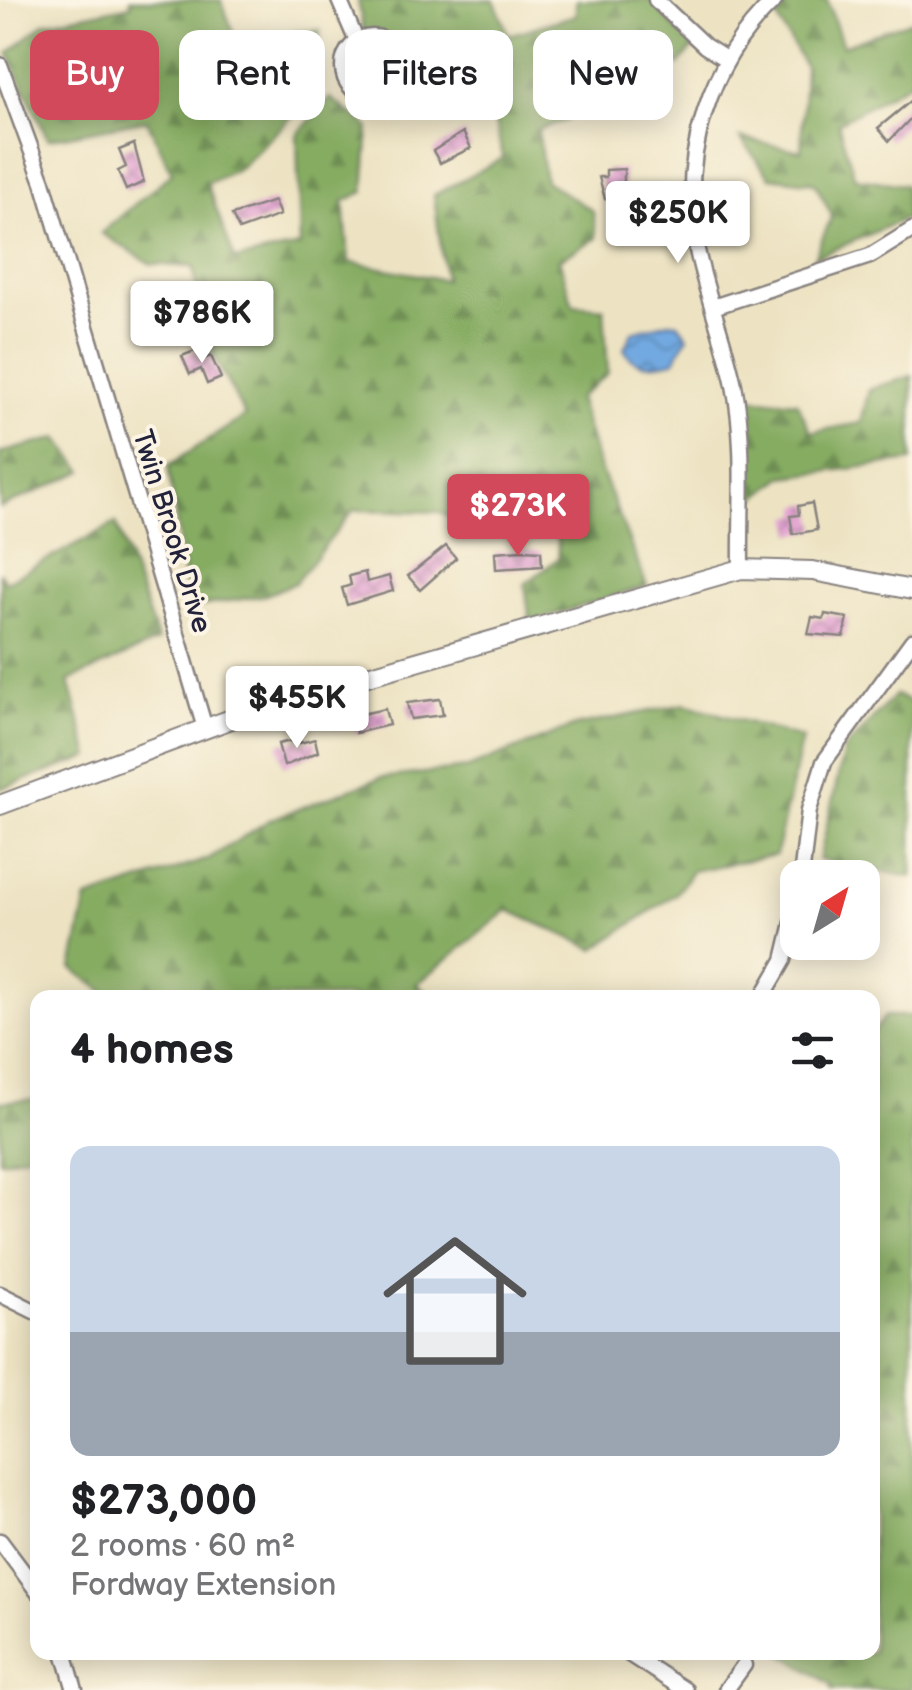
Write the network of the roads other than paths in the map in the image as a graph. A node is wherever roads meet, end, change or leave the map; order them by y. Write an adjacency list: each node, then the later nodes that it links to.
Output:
1 (339, 0): 4 (street)
2 (656, 0): 6 (street)
3 (776, 0): 6 (street)
4 (352, 30)
5 (357, 42): 5 (street)
6 (727, 60): 9 (street)
7 (0, 65): 13 (street, Twin Brook Drive)
8 (912, 230): 9 (street)
9 (712, 307): 10 (street)
10 (741, 569): 11 (street); 13 (street)
11 (912, 590)
12 (912, 641): 15 (street)
13 (204, 725): 14 (street)
14 (0, 805)
15 (803, 860)
16 (784, 960): 17 (street)
17 (767, 990)
18 (0, 1294): 19 (street)
19 (30, 1309)
20 (0, 1541): 21 (street)
21 (30, 1581)
22 (67, 1660): 25 (street)
23 (638, 1660): 26 (street)
24 (744, 1665): 27 (street)
25 (76, 1690)
26 (685, 1690)
27 (726, 1690)

